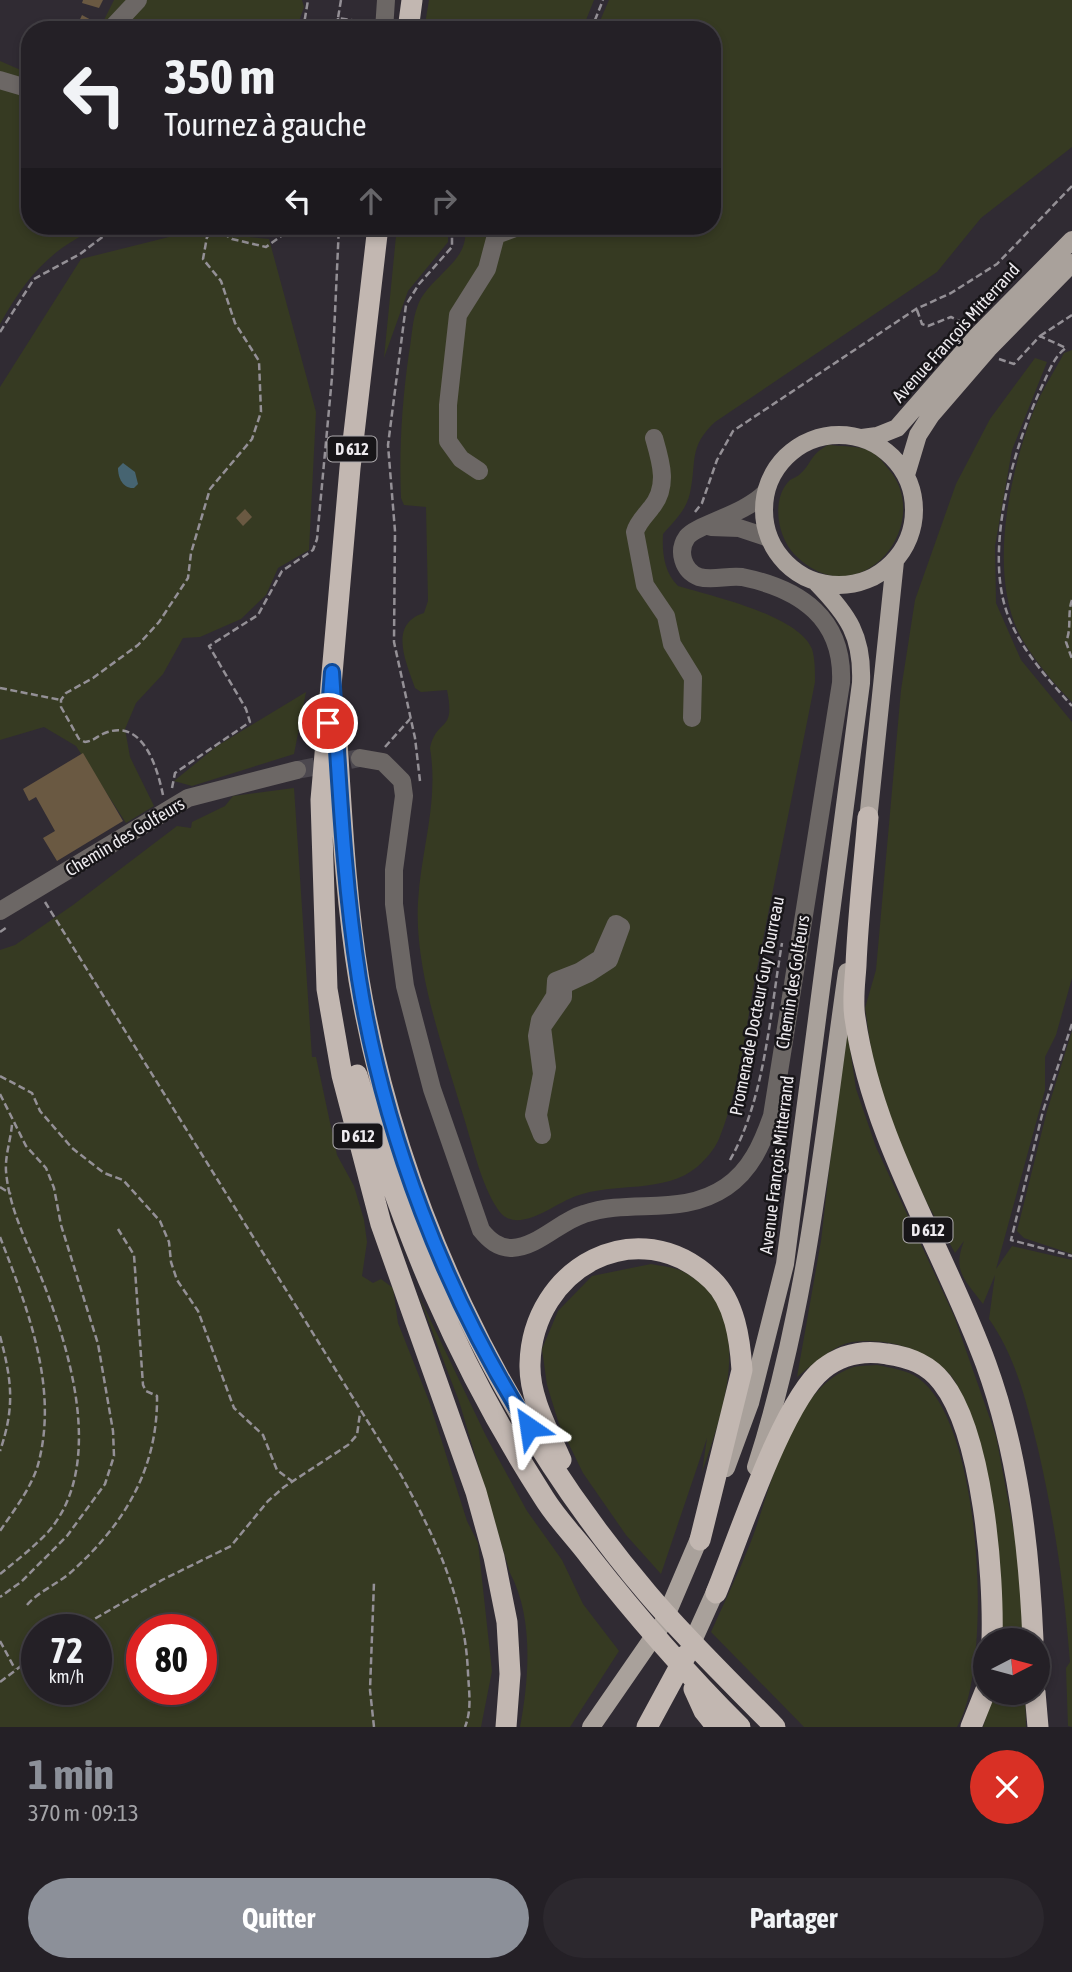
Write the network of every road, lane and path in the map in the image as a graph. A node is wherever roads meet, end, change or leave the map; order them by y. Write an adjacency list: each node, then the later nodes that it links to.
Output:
1 (138, 0): 9 (street)
2 (309, 0): 10 (path)
3 (341, 0): 7 (path)
4 (386, 0): 11 (street)
5 (412, 0): 12 (highway)
6 (603, 0): 13 (path)
7 (338, 18): 8 (path)
8 (350, 20)
9 (118, 21)
10 (305, 21)
11 (385, 21)
12 (409, 21)
13 (595, 21)
14 (0, 80): 15 (street)
15 (21, 86)
16 (1072, 186): 27 (path)
17 (105, 235): 30 (path)
18 (210, 235): 49 (path)
19 (226, 235): 20 (path)
20 (283, 235)
21 (339, 235): 56 (path)
22 (375, 235): 47 (highway, D 612)
23 (452, 235): 52 (path)
24 (496, 235): 37 (street)
25 (1072, 240): 36 (main road, Avenue François Mitterrand)
26 (1072, 263): 38 (main road, Avenue François Mitterrand)
27 (916, 309): 29 (path); 40 (path)
28 (1072, 315): 31 (path)
29 (965, 323)
30 (0, 331)
31 (1040, 336): 33 (path); 34 (path)
32 (1072, 346): 33 (path)
33 (1066, 348): 50 (path)
34 (1002, 362)
35 (654, 438): 51 (street)
36 (862, 438): 38 (main road); 39 (main road)
37 (479, 471)
38 (906, 475): 43 (main road)
39 (765, 493): 41 (street, Chemin des Golfeurs); 42 (main road)
40 (692, 516)
41 (707, 527): 42 (street); 53 (street, Chemin des Golfeurs)
42 (769, 538): 44 (main road)
43 (895, 561): 44 (main road); 57 (main road)
44 (817, 583): 78 (main road, Avenue François Mitterrand)
45 (1072, 600): 46 (path)
46 (1072, 659)
47 (332, 672): 58 (highway, D 612); 79 (highway, D 612)
48 (0, 688): 49 (path)
49 (61, 700): 56 (path)
50 (1072, 706)
51 (692, 718)
52 (410, 719): 53 (path); 55 (path)
53 (360, 758)
54 (297, 770): 56 (street, Chemin des Golfeurs)
55 (420, 791)
56 (169, 809): 60 (street, Chemin des Golfeurs)
57 (869, 817): 82 (main road); 87 (highway, D 612)
58 (325, 901): 92 (highway, D 612); 98 (highway, D 612)
59 (45, 903): 74 (path)
60 (0, 911)
61 (621, 927): 61 (street)
62 (782, 942): 67 (path, Promenade Docteur Guy Tourreau)
63 (1072, 1024): 72 (path)
64 (0, 1076): 76 (path)
65 (0, 1094): 66 (path)
66 (12, 1120): 69 (path); 83 (path)
67 (724, 1167)
68 (0, 1187): 69 (path)
69 (11, 1194): 80 (path)
70 (118, 1229): 84 (path)
71 (0, 1237): 77 (path)
72 (1072, 1256)
73 (0, 1336): 75 (path)
74 (359, 1409): 76 (path); 97 (path)
75 (0, 1451)
76 (293, 1482): 85 (path)
77 (0, 1531)
78 (699, 1539): 79 (highway, D 612); 99 (main road, Avenue François Mitterrand)
79 (625, 1566): 89 (highway, D 612)
80 (0, 1574)
81 (374, 1582): 96 (path)
82 (716, 1593): 86 (highway); 89 (main road)
83 (0, 1597)
84 (27, 1605)
85 (103, 1614)
86 (991, 1628)
87 (1032, 1628)
88 (0, 1641): 91 (path)
89 (702, 1656): 100 (main road); 101 (highway); 104 (highway, D 612); 105 (highway, D 612)
90 (21, 1666): 91 (path)
91 (15, 1670): 93 (path)
92 (688, 1675): 102 (highway, D 612); 103 (highway, D 612)
93 (0, 1682)
94 (980, 1705): 106 (highway)
95 (1036, 1705): 107 (highway)
96 (373, 1727)
97 (465, 1727)
98 (506, 1727)
99 (591, 1727)
100 (639, 1727)
101 (647, 1727)
102 (717, 1727)
103 (740, 1727)
104 (775, 1727)
105 (789, 1727)
106 (971, 1727)
107 (1038, 1727)

